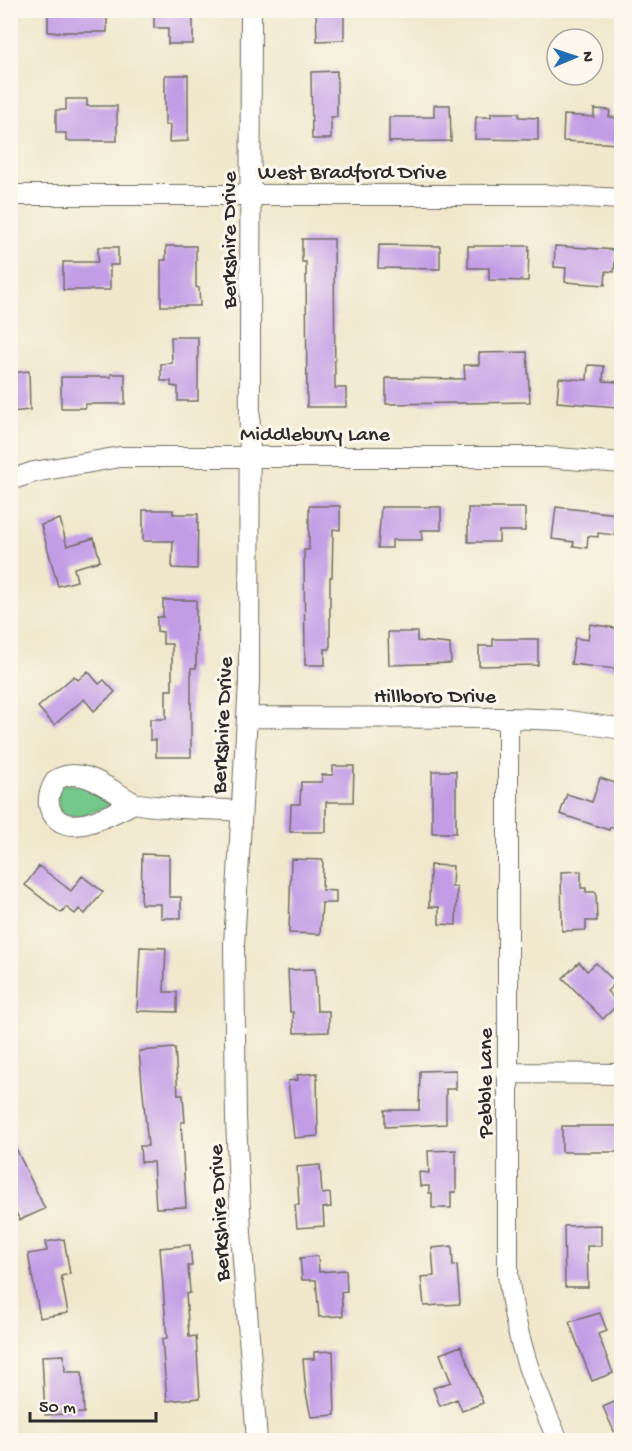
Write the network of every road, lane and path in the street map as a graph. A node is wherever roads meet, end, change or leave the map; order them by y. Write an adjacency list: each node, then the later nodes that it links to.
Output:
1 (251, 10): 2 (street, Berkshire Drive)
2 (252, 194): 3 (street, West Bradford Drive); 4 (street, West Bradford Drive); 5 (street, Berkshire Drive)
3 (10, 195)
4 (621, 199)
5 (250, 456): 6 (street, Middlebury Lane); 7 (street, Middlebury Lane); 8 (street, Berkshire Drive)
6 (621, 463)
7 (10, 480)
8 (247, 717): 9 (street, Hillboro Drive); 12 (street, Berkshire Drive)
9 (508, 718): 10 (street, Hillboro Drive); 13 (street, Pebble Lane)
10 (621, 729)
11 (134, 803): 12 (street)
12 (240, 811): 15 (street, Berkshire Drive)
13 (508, 1072): 14 (street); 16 (street, Pebble Lane)
14 (621, 1074)
15 (256, 1440)
16 (558, 1440)

